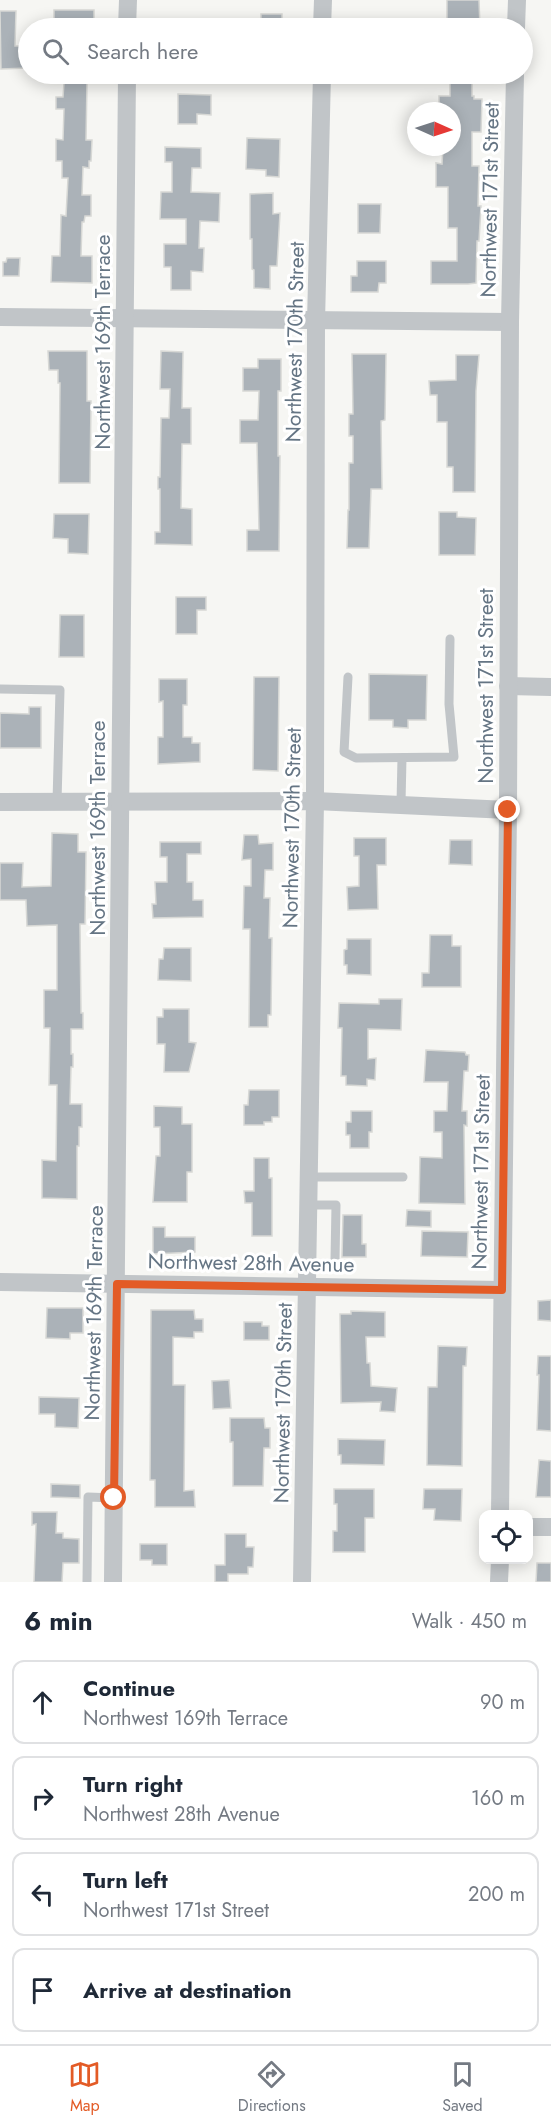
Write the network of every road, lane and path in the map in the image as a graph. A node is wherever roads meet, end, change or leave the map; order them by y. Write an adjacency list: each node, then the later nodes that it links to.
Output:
1 (128, 0): 4 (street)
2 (323, 0): 5 (street)
3 (517, 0): 6 (street)
4 (128, 18)
5 (322, 18)
6 (516, 18)
7 (127, 84): 11 (street, Northwest 169th Terrace)
8 (321, 84): 12 (street, Northwest 170th Street)
9 (516, 84): 13 (street, Northwest 171st Street)
10 (0, 317): 11 (street)
11 (126, 318): 12 (street); 20 (street, Northwest 169th Terrace)
12 (316, 322): 13 (street); 21 (street, Northwest 170th Street)
13 (510, 322): 16 (street, Northwest 171st Street)
14 (450, 639): 19 (lane)
15 (348, 676): 19 (lane)
16 (508, 686): 17 (street); 25 (street, Northwest 171st Street)
17 (551, 687)
18 (0, 689): 23 (lane)
19 (402, 758): 24 (lane)
20 (121, 801): 21 (street); 23 (street); 31 (street, Northwest 169th Terrace)
21 (315, 801): 24 (street); 26 (street, Northwest 170th Street)
22 (0, 802): 23 (street)
23 (57, 802)
24 (400, 803): 25 (street)
25 (508, 810): 33 (street, Northwest 171st Street)
26 (310, 1177): 27 (lane); 28 (street, Northwest 170th Street)
27 (403, 1177)
28 (310, 1205): 29 (lane); 32 (street, Northwest 170th Street)
29 (335, 1260)
30 (0, 1282): 31 (street, Northwest 28th Avenue)
31 (117, 1284): 32 (street, Northwest 28th Avenue); 34 (street, Northwest 169th Terrace)
32 (308, 1286): 33 (street, Northwest 28th Avenue); 41 (street, Northwest 170th Street)
33 (502, 1290): 35 (street, Northwest 171st Street)
34 (114, 1498): 39 (lane); 40 (street, Northwest 169th Terrace)
35 (500, 1510)
36 (533, 1527): 37 (street)
37 (551, 1527)
38 (500, 1564): 42 (street)
39 (87, 1582)
40 (113, 1582)
41 (302, 1582)
42 (499, 1582)

